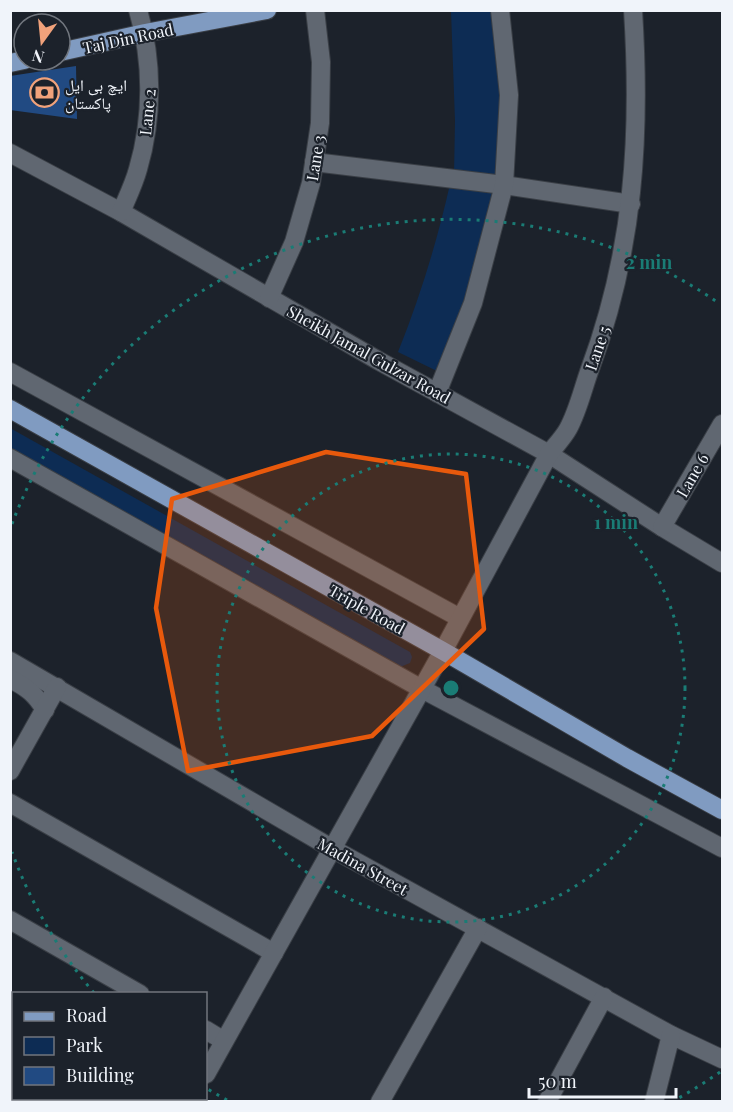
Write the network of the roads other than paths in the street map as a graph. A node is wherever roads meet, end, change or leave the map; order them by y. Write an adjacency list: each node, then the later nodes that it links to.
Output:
1 (138, 10): 6 (street, Lane 2)
2 (267, 10): 6 (main road, Taj Din Road)
3 (315, 10): 9 (street, Lane 3)
4 (500, 10): 10 (street)
5 (633, 10): 11 (street, Lane 5)
6 (145, 33): 7 (main road, Taj Din Road); 12 (street, Lane 2)
7 (72, 49)
8 (10, 153): 12 (street, Sheikh Jamal Gulzar Road)
9 (314, 162): 10 (street); 13 (street, Lane 3)
10 (504, 185): 11 (street); 15 (street)
11 (631, 204): 18 (street, Lane 5)
12 (122, 212): 13 (street, Sheikh Jamal Gulzar Road)
13 (269, 298): 15 (street, Sheikh Jamal Gulzar Road)
14 (10, 372): 22 (street)
15 (437, 393): 18 (street, Sheikh Jamal Gulzar Road)
16 (10, 409): 23 (main road, Triple Road)
17 (723, 424): 20 (street, Lane 6)
18 (549, 454): 20 (street, Sheikh Jamal Gulzar Road); 22 (street, Lane 5)
19 (10, 458): 27 (street)
20 (662, 527): 21 (street, Sheikh Jamal Gulzar Road)
21 (723, 563)
22 (460, 618): 23 (street, Lane 5)
23 (443, 651): 27 (street, Lane 5); 31 (main road, Triple Road)
24 (10, 661): 26 (street, Madina Street)
25 (10, 679): 28 (street)
26 (57, 687): 28 (street); 33 (street, Madina Street)
27 (422, 689): 32 (street); 33 (street, Lane 5)
28 (45, 710): 29 (street)
29 (10, 771)
30 (10, 803): 36 (street)
31 (723, 810)
32 (723, 848)
33 (333, 849): 35 (street, Madina Street); 36 (street, Lane 5)
34 (10, 920): 37 (street)
35 (478, 928): 38 (street, Madina Street); 44 (street)
36 (274, 953): 41 (street, Lane 5)
37 (138, 992)
38 (604, 997): 40 (street, Madina Street); 45 (street)
39 (207, 1031): 41 (street)
40 (671, 1035): 42 (street, Madina Street); 46 (street)
41 (224, 1041): 43 (street, Lane 5)
42 (723, 1059)
43 (207, 1072)
44 (380, 1101)
45 (547, 1101)
46 (654, 1101)

